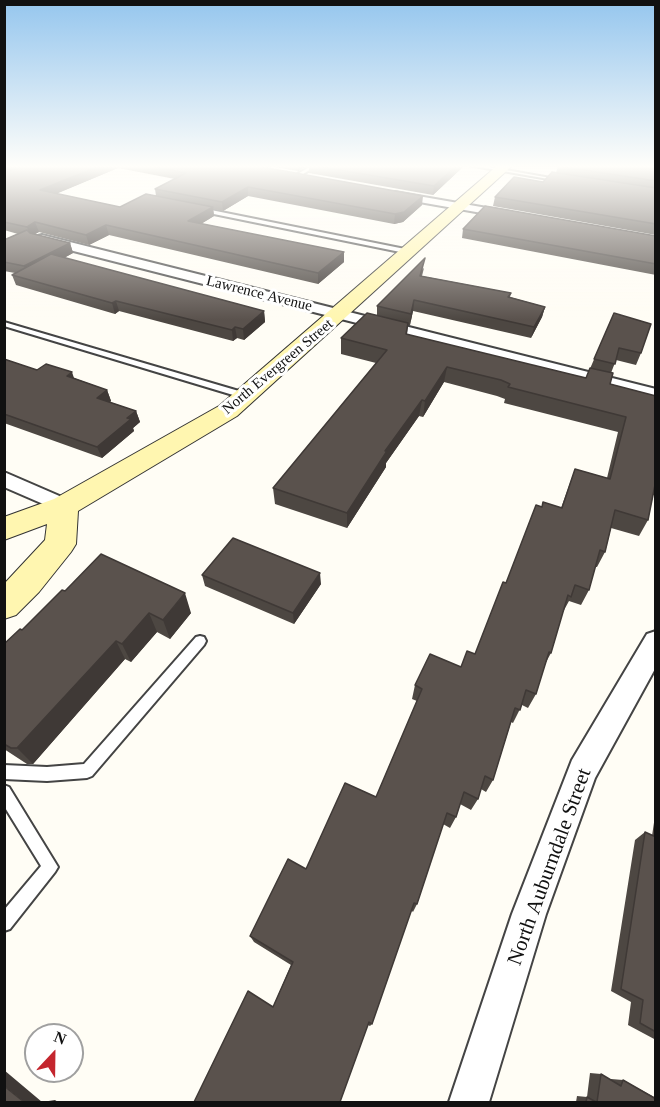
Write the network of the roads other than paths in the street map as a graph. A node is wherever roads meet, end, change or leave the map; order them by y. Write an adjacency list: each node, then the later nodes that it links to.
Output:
1 (232, 217): 4 (lane)
2 (450, 217): 4 (street, North Evergreen Street)
3 (38, 238): 5 (street, Lawrence Avenue)
4 (410, 252): 5 (street, North Evergreen Street)
5 (340, 314): 7 (street, Lawrence Avenue); 8 (street, North Evergreen Street)
6 (4, 324): 8 (lane)
7 (656, 394)
8 (246, 396): 10 (street, North Evergreen Street)
9 (4, 479): 10 (street)
10 (64, 506): 11 (street, North Evergreen Street); 12 (street)
11 (4, 529)
12 (4, 605)
13 (200, 641): 15 (lane)
14 (656, 642): 18 (street, North Auburndale Street)
15 (4, 772)
16 (4, 792): 17 (lane)
17 (4, 923)
18 (469, 1102)

